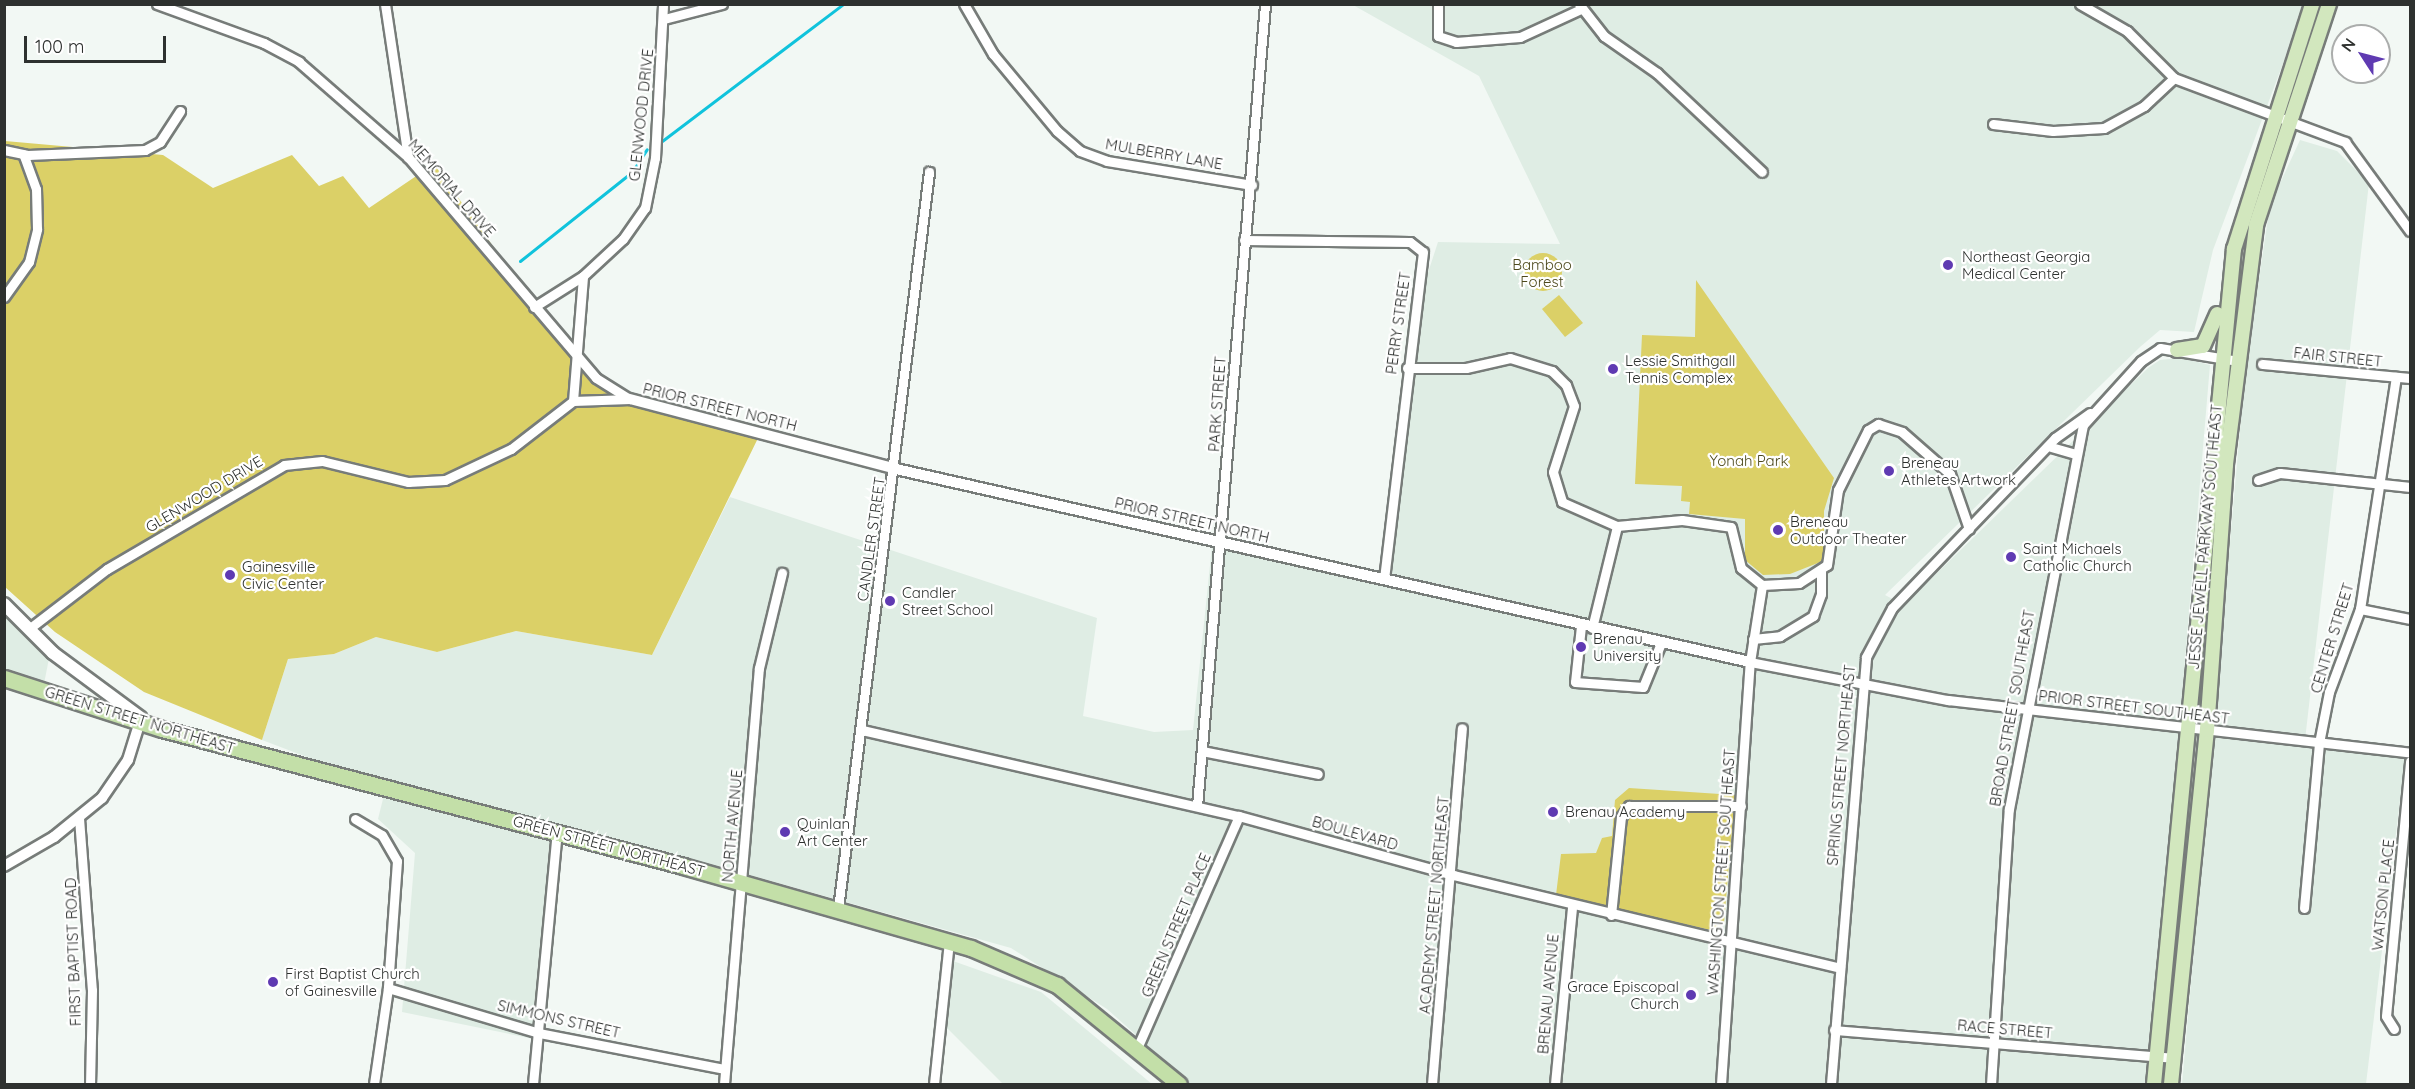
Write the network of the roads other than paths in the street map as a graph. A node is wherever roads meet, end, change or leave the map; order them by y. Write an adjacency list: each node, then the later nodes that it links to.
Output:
1 (157, 4): 20 (street, MEMORIAL DRIVE)
2 (385, 4): 20 (street)
3 (663, 4): 12 (street, GLENWOOD DRIVE)
4 (722, 4): 12 (street)
5 (964, 4): 23 (street, MULBERRY LANE)
6 (1265, 4): 23 (street, PARK STREET)
7 (1438, 4): 11 (street)
8 (2080, 4): 13 (street)
9 (2312, 4): 15 (main road, JESSE JEWELL PARKWAY SOUTHEAST)
10 (2329, 4): 16 (main road, JESSE JEWELL PARKWAY SOUTHEAST)
11 (1580, 7): 22 (street)
12 (664, 19): 27 (street, GLENWOOD DRIVE)
13 (2174, 78): 15 (street); 17 (street)
14 (180, 111): 19 (street)
15 (2275, 114): 16 (street); 26 (main road, JESSE JEWELL PARKWAY SOUTHEAST)
16 (2292, 120): 24 (street); 33 (main road, JESSE JEWELL PARKWAY SOUTHEAST)
17 (1993, 124)
18 (4, 150): 19 (street)
19 (23, 154): 28 (street)
20 (408, 157): 29 (street, MEMORIAL DRIVE)
21 (929, 172): 43 (street, CANDLER STREET)
22 (1762, 172)
23 (1252, 184): 25 (street, PARK STREET)
24 (2410, 231)
25 (1244, 240): 35 (street, PERRY STREET); 49 (street, PARK STREET)
26 (2234, 249): 30 (main road); 32 (main road, JESSE JEWELL PARKWAY SOUTHEAST)
27 (583, 276): 29 (street, GLENWOOD DRIVE); 31 (street)
28 (4, 297)
29 (534, 307): 31 (street, MEMORIAL DRIVE)
30 (2177, 350): 32 (street, SPRING STREET NORTHEAST); 40 (street, SPRING STREET NORTHEAST)
31 (579, 357): 38 (street, MEMORIAL DRIVE); 39 (street)
32 (2219, 357): 33 (street, SPRING STREET NORTHEAST); 67 (main road, JESSE JEWELL PARKWAY SOUTHEAST)
33 (2238, 361): 69 (main road, JESSE JEWELL PARKWAY SOUTHEAST)
34 (2262, 364): 36 (street, FAIR STREET)
35 (1407, 368): 47 (street); 52 (street, PERRY STREET)
36 (2396, 377): 37 (street, FAIR STREET); 45 (street, CENTER STREET)
37 (2410, 378)
38 (630, 399): 39 (street); 43 (street, PRIOR STREET NORTH)
39 (573, 401): 58 (street, GLENWOOD DRIVE)
40 (2090, 413): 41 (street, SPRING STREET NORTHEAST); 42 (street, BROAD STREET SOUTHEAST)
41 (2051, 447): 42 (street); 48 (street, SPRING STREET NORTHEAST)
42 (2076, 454): 64 (street, BROAD STREET SOUTHEAST)
43 (896, 469): 49 (street, PRIOR STREET NORTH); 68 (street, CANDLER STREET)
44 (2258, 480): 45 (street)
45 (2381, 485): 46 (street); 55 (street, CENTER STREET)
46 (2410, 487)
47 (1617, 526): 53 (street); 57 (street)
48 (1969, 529): 50 (street); 63 (street, SPRING STREET NORTHEAST)
49 (1221, 543): 52 (street, PRIOR STREET NORTH); 71 (street, PARK STREET)
50 (1821, 571): 53 (street); 59 (street)
51 (782, 573): 83 (street, NORTH AVENUE)
52 (1384, 579): 57 (street, PRIOR STREET NORTH)
53 (1762, 585): 59 (street, WASHINGTON STREET SOUTHEAST)
54 (4, 604): 58 (main road)
55 (2360, 609): 56 (street); 70 (street, CENTER STREET)
56 (2410, 619)
57 (1587, 627): 60 (street, PRIOR STREET NORTH); 60 (street)
58 (30, 628): 65 (main road)
59 (1753, 639): 61 (street, WASHINGTON STREET SOUTHEAST)
60 (1661, 643): 61 (street, PRIOR STREET NORTH)
61 (1750, 662): 63 (street, PRIOR STREET SOUTHEAST); 76 (street, WASHINGTON STREET SOUTHEAST)
62 (4, 678): 65 (highway, GREEN STREET NORTHEAST)
63 (1861, 687): 64 (street, PRIOR STREET SOUTHEAST); 90 (street, SPRING STREET NORTHEAST)
64 (2025, 709): 67 (street, PRIOR STREET SOUTHEAST); 95 (street, BROAD STREET SOUTHEAST)
65 (141, 718): 78 (street); 80 (highway, GREEN STREET NORTHEAST)
66 (1462, 728): 82 (street, ACADEMY STREET NORTHEAST)
67 (2188, 729): 69 (street, PRIOR STREET SOUTHEAST); 97 (main road, JESSE JEWELL PARKWAY SOUTHEAST)
68 (862, 730): 75 (street, BOULEVARD); 86 (street, CANDLER STREET)
69 (2207, 730): 70 (street, PRIOR STREET SOUTHEAST); 98 (main road, JESSE JEWELL PARKWAY SOUTHEAST)
70 (2319, 743): 72 (street, PRIOR STREET SOUTHEAST); 85 (street, CENTER STREET)
71 (1202, 751): 74 (street); 75 (street, PARK STREET)
72 (2410, 753)
73 (2410, 761): 92 (street, WATSON PLACE)
74 (1318, 774)
75 (1197, 806): 77 (street, BOULEVARD)
76 (1741, 806): 87 (street); 89 (street, WASHINGTON STREET SOUTHEAST)
77 (1239, 816): 82 (street, BOULEVARD); 96 (street, GREEN STREET PLACE)
78 (79, 818): 81 (street); 100 (street, FIRST BAPTIST ROAD)
79 (355, 819): 91 (street)
80 (557, 832): 83 (highway, GREEN STREET NORTHEAST); 94 (street)
81 (4, 866)
82 (1453, 876): 84 (street, BOULEVARD); 106 (street, ACADEMY STREET NORTHEAST)
83 (743, 882): 86 (highway, GREEN STREET NORTHEAST); 99 (street, NORTH AVENUE)
84 (1572, 906): 87 (street, BOULEVARD); 107 (street, BRENAU AVENUE)
85 (2304, 908)
86 (838, 909): 88 (highway, GREEN STREET NORTHEAST)
87 (1611, 915): 89 (street, BOULEVARD)
88 (949, 942): 96 (highway, GREEN STREET NORTHEAST); 104 (street)
89 (1730, 943): 90 (street, BOULEVARD); 108 (street, WASHINGTON STREET SOUTHEAST)
90 (1840, 968): 93 (street, SPRING STREET NORTHEAST)
91 (388, 988): 94 (street, SIMMONS STREET); 101 (street)
92 (2394, 1029)
93 (1834, 1030): 95 (street, RACE STREET); 109 (street, SPRING STREET NORTHEAST)
94 (539, 1033): 99 (street, SIMMONS STREET); 102 (street)
95 (1993, 1042): 97 (street, RACE STREET); 110 (street, BROAD STREET SOUTHEAST)
96 (1138, 1046): 105 (highway, GREEN STREET NORTHEAST)
97 (2157, 1057): 98 (street, RACE STREET); 111 (main road, JESSE JEWELL PARKWAY SOUTHEAST)
98 (2174, 1058): 112 (main road, JESSE JEWELL PARKWAY SOUTHEAST)
99 (725, 1069): 103 (street, NORTH AVENUE)
100 (90, 1084)
101 (374, 1084)
102 (532, 1084)
103 (724, 1084)
104 (934, 1084)
105 (1179, 1084)
106 (1432, 1084)
107 (1555, 1084)
108 (1721, 1084)
109 (1831, 1084)
110 (1990, 1084)
111 (2154, 1084)
112 (2171, 1084)

